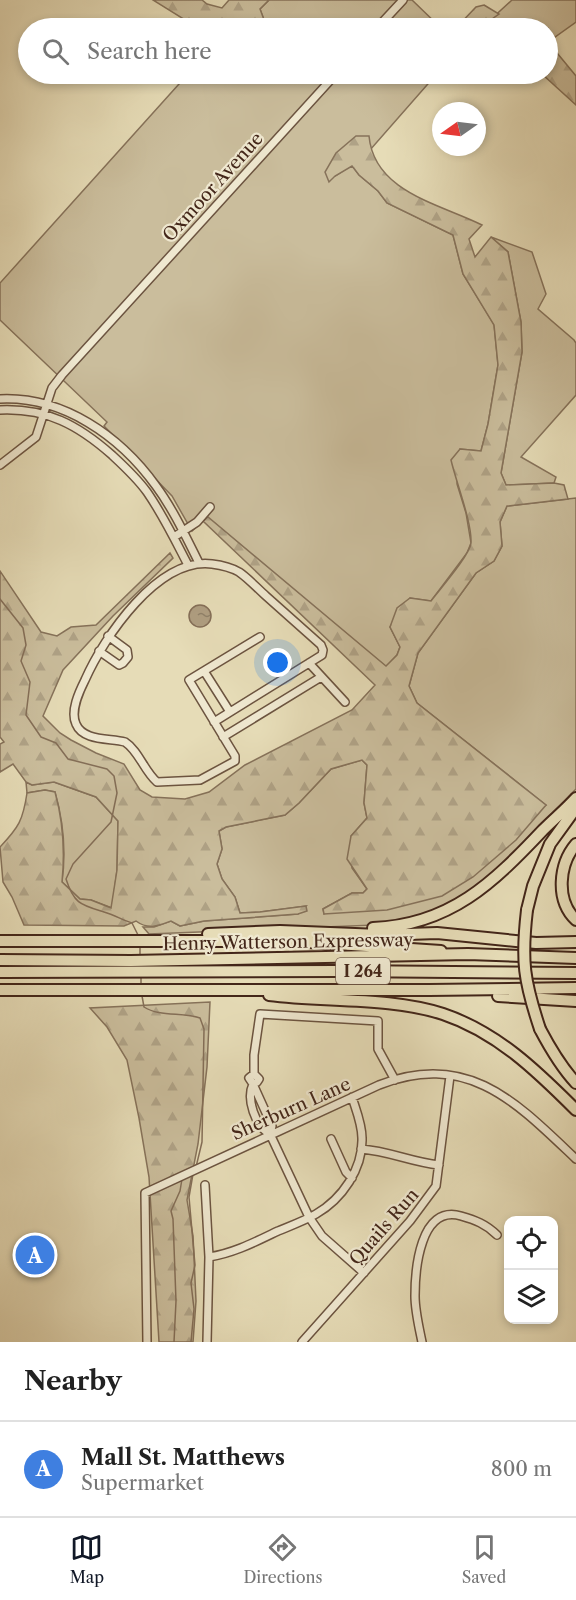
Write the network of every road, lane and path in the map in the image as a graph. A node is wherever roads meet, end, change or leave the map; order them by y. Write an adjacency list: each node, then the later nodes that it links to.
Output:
1 (403, 0): 2 (street)
2 (386, 18)
3 (327, 84): 5 (street, Oxmoor Avenue)
4 (0, 399): 5 (street)
5 (46, 404): 7 (street, Oxmoor Avenue); 10 (street)
6 (0, 410): 7 (street)
7 (44, 414): 8 (street, Oxmoor Avenue); 11 (street)
8 (0, 465)
9 (210, 507): 10 (street)
10 (183, 532): 11 (street); 12 (street)
11 (174, 537): 13 (street)
12 (199, 563): 13 (street); 17 (street)
13 (188, 565): 14 (street)
14 (108, 636): 16 (street); 16 (street)
15 (260, 637): 18 (street)
16 (99, 651): 23 (street)
17 (309, 663): 19 (street); 21 (street)
18 (204, 671): 21 (street); 22 (street)
19 (321, 677): 20 (street); 23 (street)
20 (345, 702)
21 (230, 712): 22 (street)
22 (214, 722): 23 (street)
23 (223, 737)
24 (576, 798): 28 (highway)
25 (576, 808): 46 (highway, bridge)
26 (576, 844): 27 (highway)
27 (576, 920)
28 (332, 934): 29 (highway); 31 (highway)
29 (150, 939): 30 (highway); 32 (highway)
30 (0, 941)
31 (576, 942)
32 (468, 954): 33 (highway, Henry Watterson Expressway / I 264); 36 (highway, Henry Watterson Expressway / I 264)
33 (576, 958)
34 (0, 960): 35 (highway, Henry Watterson Expressway / I 264)
35 (131, 966): 36 (highway, Henry Watterson Expressway / I 264); 37 (highway, Henry Watterson Expressway / I 264)
36 (151, 966): 38 (highway, Henry Watterson Expressway / I 264)
37 (0, 972)
38 (576, 973)
39 (576, 988): 42 (highway)
40 (218, 989): 41 (highway); 42 (highway); 48 (highway)
41 (0, 990)
42 (429, 990): 43 (highway)
43 (576, 1001)
44 (450, 1076): 45 (street, Sherburn Lane); 52 (street, Sherburn Lane); 53 (street, Quails Run)
45 (395, 1080): 47 (street, Sherburn Lane); 49 (street)
46 (576, 1083)
47 (352, 1097): 49 (street, Sherburn Lane); 51 (street)
48 (576, 1110)
49 (270, 1134): 56 (street); 60 (street, Sherburn Lane)
50 (331, 1138): 54 (street)
51 (361, 1149): 53 (street); 54 (street)
52 (576, 1159)
53 (439, 1165): 59 (street, Quails Run)
54 (352, 1178): 56 (street)
55 (205, 1185): 58 (street)
56 (309, 1217): 58 (street); 59 (street)
57 (497, 1235): 63 (street)
58 (208, 1257): 61 (street)
59 (364, 1273): 62 (street, Quails Run)
60 (147, 1342)
61 (207, 1342)
62 (302, 1342)
63 (422, 1342)

